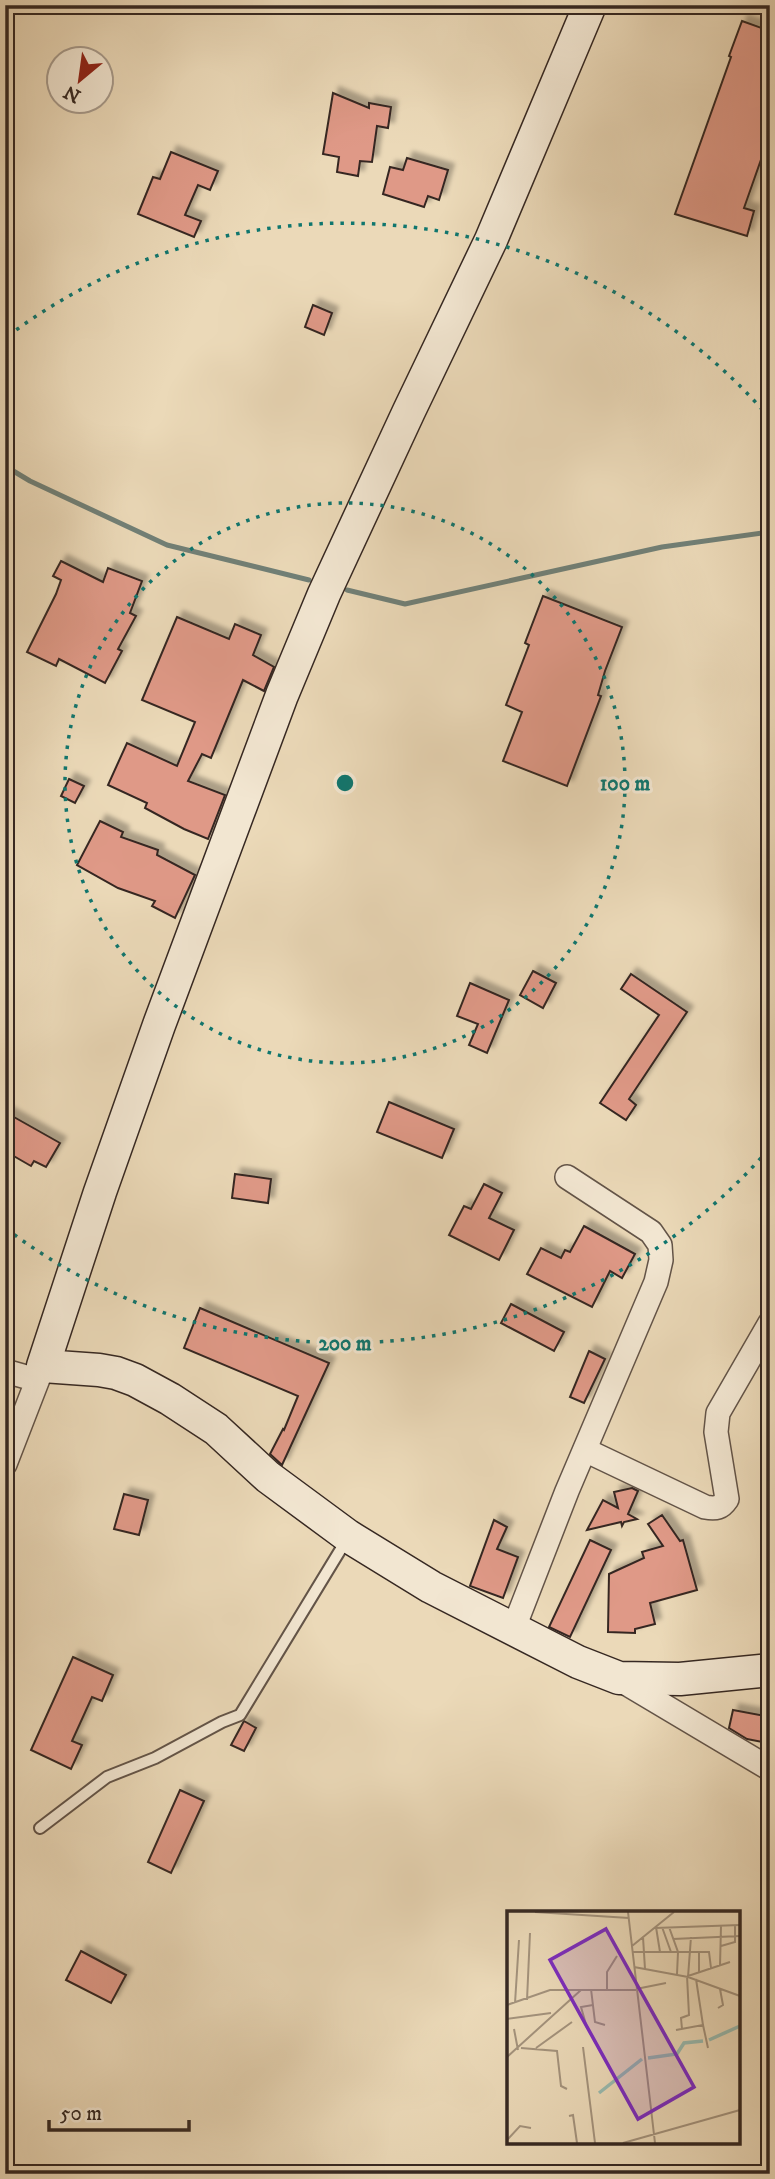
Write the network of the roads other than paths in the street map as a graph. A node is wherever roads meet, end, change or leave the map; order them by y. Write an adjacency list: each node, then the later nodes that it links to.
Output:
1 (590, 5): 5 (street)
2 (567, 1177): 6 (street)
3 (770, 1323): 6 (street)
4 (5, 1371): 5 (street)
5 (40, 1373): 7 (street); 8 (street)
6 (585, 1450): 9 (street)
7 (5, 1464)
8 (348, 1536): 9 (street); 13 (lane)
9 (513, 1630): 11 (street)
10 (770, 1670): 11 (street)
11 (619, 1678): 12 (street)
12 (770, 1769)
13 (40, 1828)

